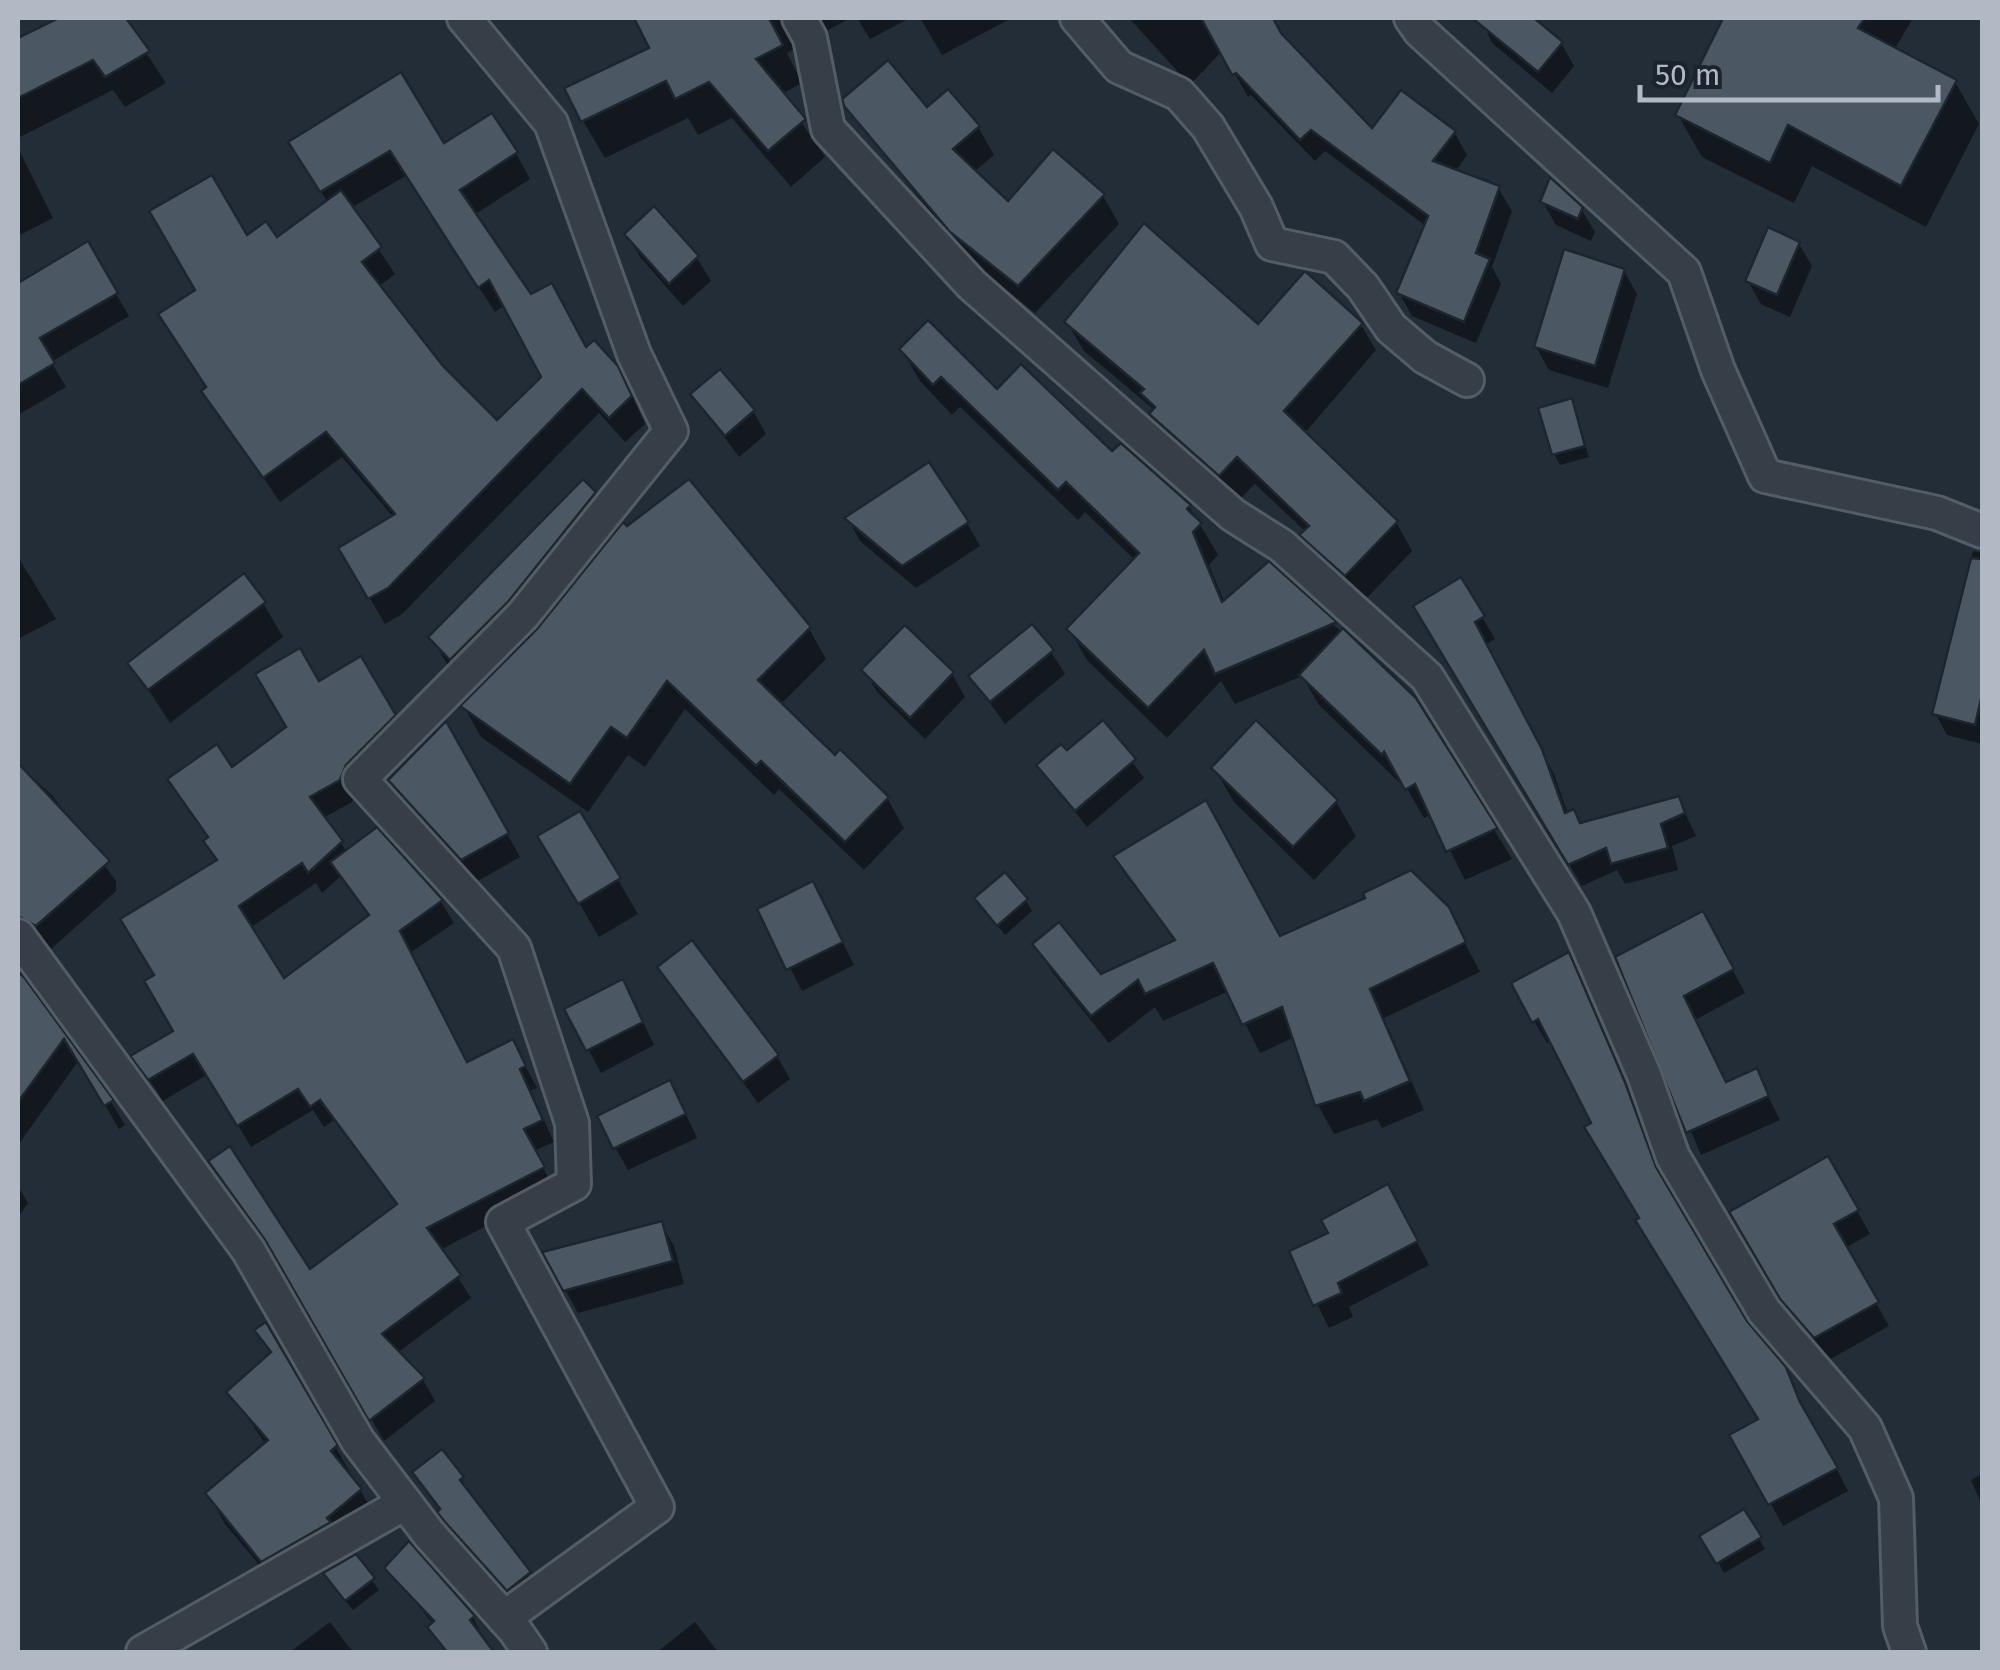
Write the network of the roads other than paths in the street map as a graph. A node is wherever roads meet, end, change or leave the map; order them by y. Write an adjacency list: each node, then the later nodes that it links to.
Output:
1 (464, 18): 9 (street)
2 (799, 18): 12 (street)
3 (1077, 18): 5 (street)
4 (1411, 18): 6 (street)
5 (1467, 380)
6 (1982, 532)
7 (18, 936): 8 (street)
8 (405, 1503): 9 (street); 10 (street)
9 (504, 1618): 11 (street)
10 (143, 1652)
11 (530, 1652)
12 (1909, 1652)

